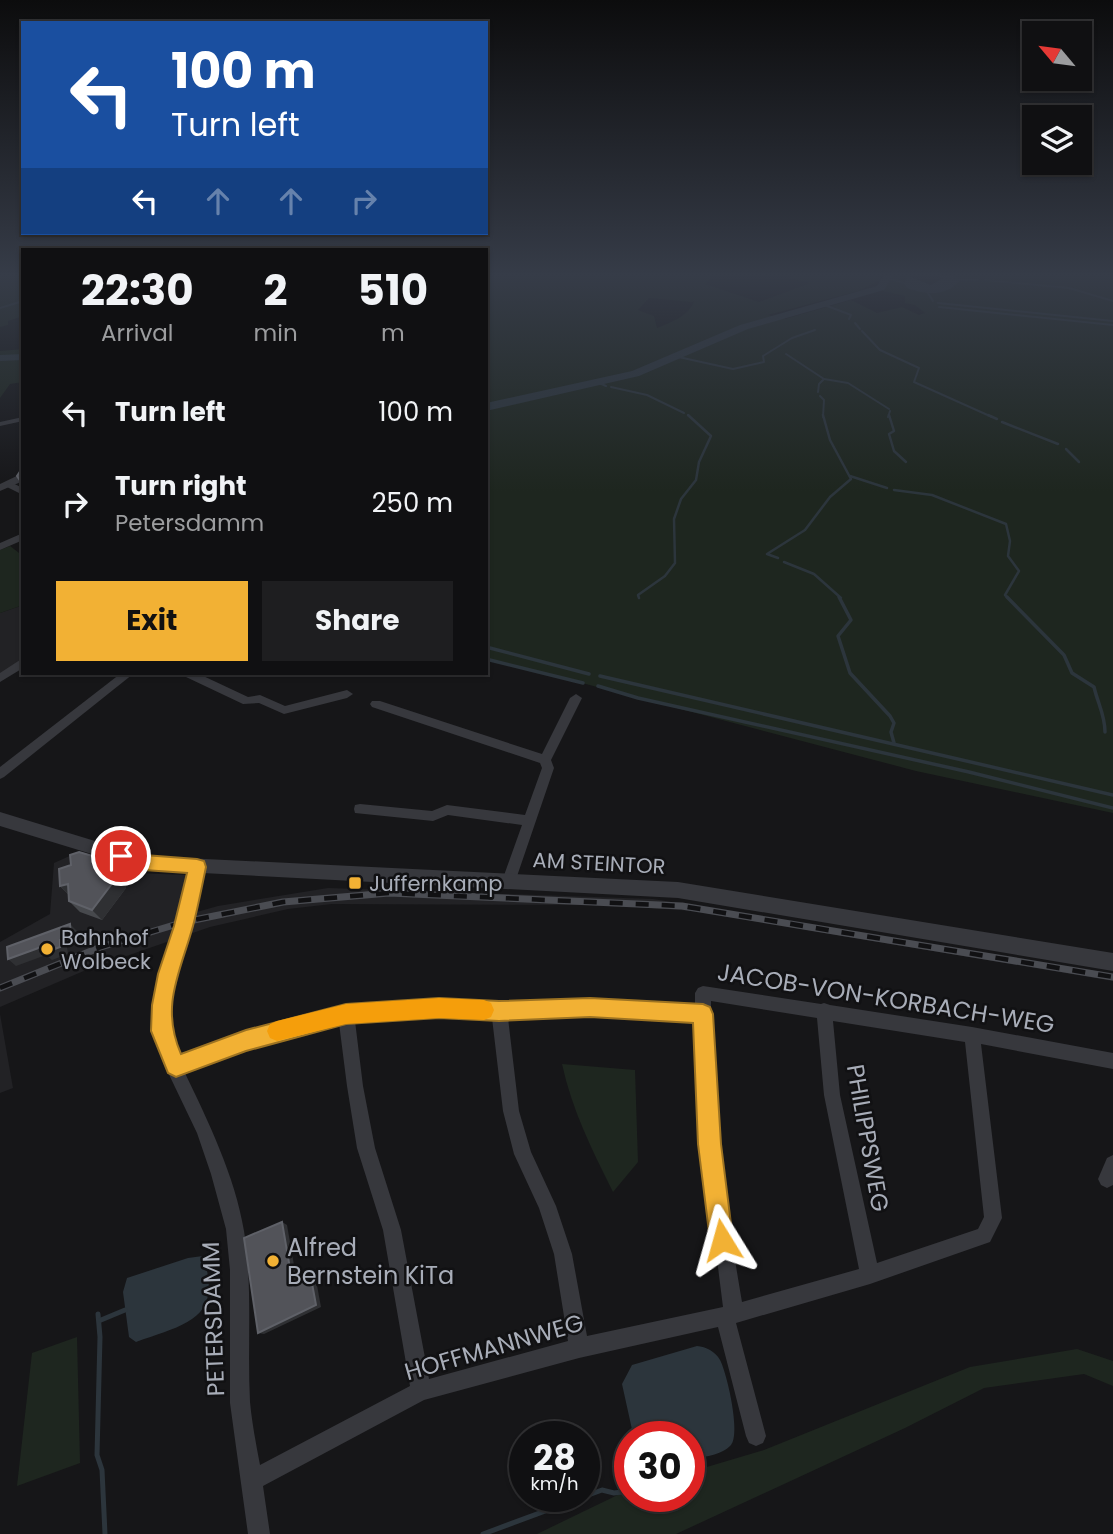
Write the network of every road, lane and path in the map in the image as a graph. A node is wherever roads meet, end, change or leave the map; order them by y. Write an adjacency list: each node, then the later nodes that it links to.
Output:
1 (21, 419): 2 (street)
2 (0, 424)
3 (5, 482): 4 (street)
4 (21, 491)
5 (21, 537): 6 (street)
6 (0, 547)
7 (21, 663): 10 (street)
8 (126, 675): 15 (street)
9 (192, 675): 11 (street)
10 (0, 678)
11 (347, 694)
12 (576, 698): 14 (street)
13 (376, 704): 14 (street)
14 (545, 760): 18 (street)
15 (0, 774)
16 (360, 809): 18 (street)
17 (0, 819): 19 (street, AM STEINTOR)
18 (529, 821): 20 (street)
19 (197, 867): 20 (street, AM STEINTOR); 28 (street, PETERSDAMM)
20 (509, 881): 21 (street, AM STEINTOR)
21 (1113, 961)
22 (824, 1010): 25 (street, JACOB-VON-KORBACH-WEG); 26 (street, JACOB-VON-KORBACH-WEG); 29 (street, PHILIPPSWEG)
23 (499, 1011): 24 (street, JACOB-VON-KORBACH-WEG); 25 (street, JACOB-VON-KORBACH-WEG); 31 (street)
24 (346, 1014): 28 (street, JACOB-VON-KORBACH-WEG); 32 (street)
25 (703, 1014): 30 (street)
26 (972, 1035): 27 (street, JACOB-VON-KORBACH-WEG); 29 (street, HOFFMANNWEG)
27 (1113, 1061)
28 (176, 1066): 34 (street, PETERSDAMM)
29 (870, 1275): 30 (street, HOFFMANNWEG)
30 (729, 1315): 31 (street, HOFFMANNWEG); 33 (street)
31 (579, 1348): 32 (street, HOFFMANNWEG)
32 (421, 1391): 34 (street, HOFFMANNWEG)
33 (756, 1436)
34 (253, 1480): 35 (street, PETERSDAMM)
35 (260, 1534)

